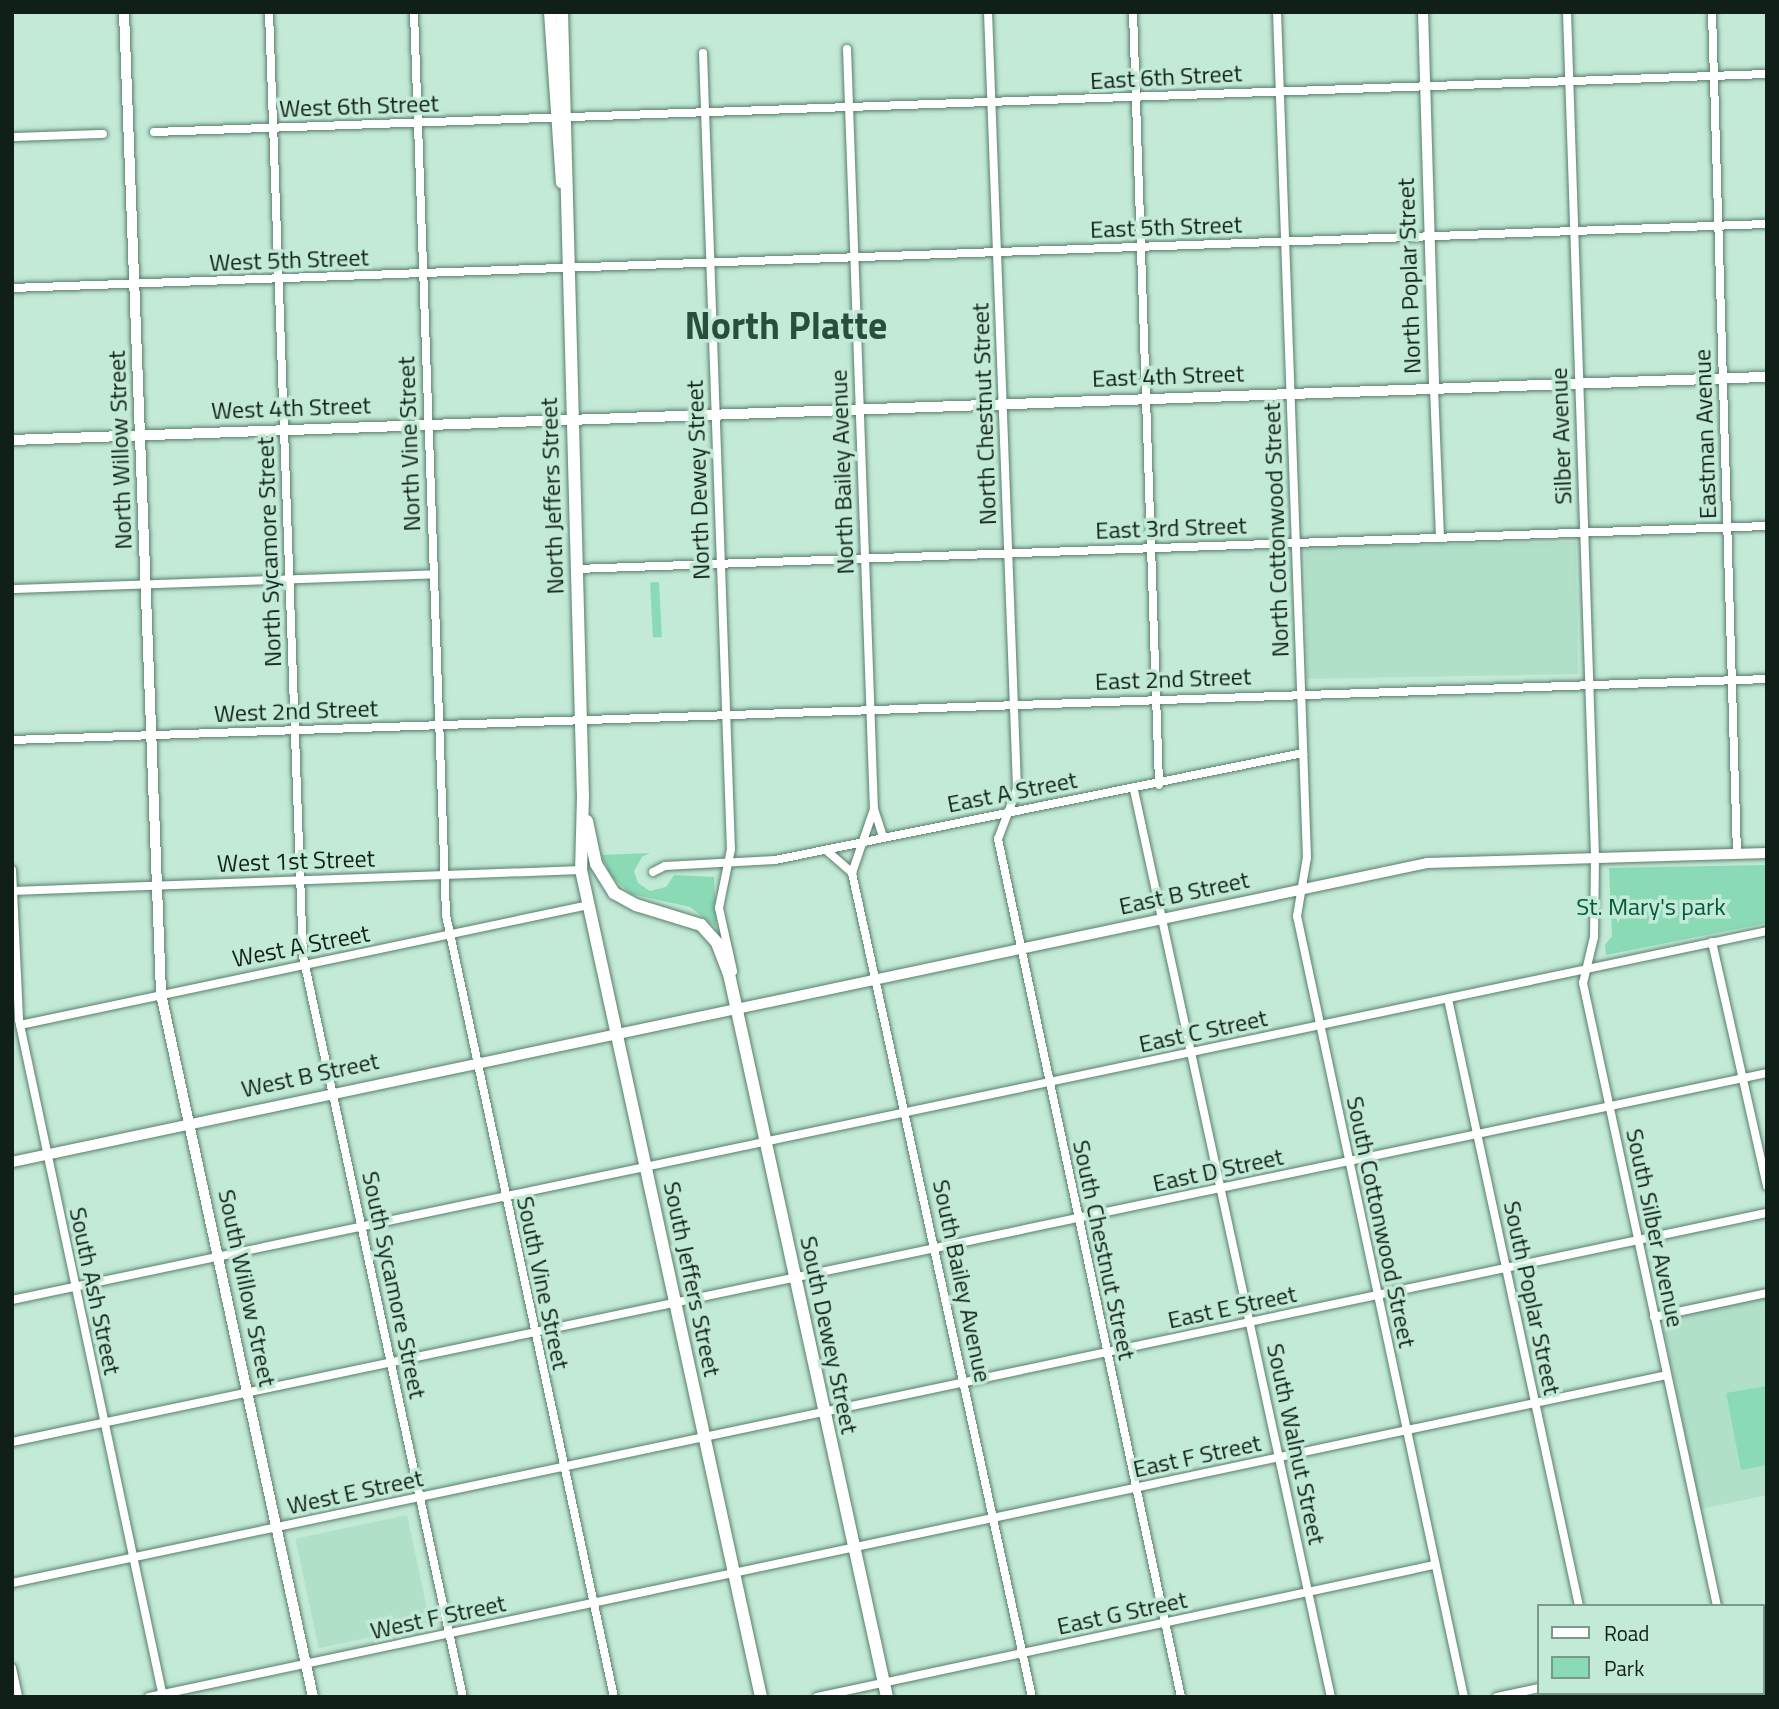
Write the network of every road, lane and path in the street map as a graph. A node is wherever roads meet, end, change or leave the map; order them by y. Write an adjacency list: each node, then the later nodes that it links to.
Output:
1 (123, 12): 12 (street, North Willow Street); 43 (main road, North Willow Street)
2 (269, 12): 27 (street, North Sycamore Street)
3 (414, 12): 26 (street, North Vine Street)
4 (550, 12): 20 (highway, North Jeffers Street)
5 (562, 12): 20 (highway, North Jeffers Street)
6 (988, 12): 22 (street, North Chestnut Street)
7 (1133, 12): 21 (street)
8 (1277, 12): 19 (street, North Cottonwood Street)
9 (1423, 12): 18 (main road, North Poplar Street)
10 (1567, 12): 17 (street, Silber Avenue)
11 (1712, 12): 16 (street, Eastman Avenue)
12 (123, 47)
13 (847, 49): 23 (street, North Bailey Avenue)
14 (703, 53): 24 (street, North Dewey Street)
15 (1767, 74): 16 (street, East 6th Street)
16 (1712, 76): 17 (street, East 6th Street); 32 (street, Eastman Avenue)
17 (1569, 82): 18 (street, East 6th Street); 33 (street, Silber Avenue)
18 (1424, 86): 19 (street, East 6th Street); 34 (main road, North Poplar Street)
19 (1281, 91): 21 (street, East 6th Street); 35 (street, North Cottonwood Street)
20 (559, 92): 25 (highway, North Jeffers Street)
21 (1135, 98): 22 (street, East 6th Street); 36 (street)
22 (991, 104): 23 (street, East 6th Street); 37 (street, North Chestnut Street)
23 (849, 108): 24 (street, East 6th Street); 38 (street, North Bailey Avenue)
24 (705, 112): 25 (street, East 6th Street); 39 (street, North Dewey Street)
25 (560, 117): 26 (street, West 6th Street); 40 (highway, North Jeffers Street)
26 (416, 123): 27 (street, West 6th Street); 41 (street, North Vine Street)
27 (273, 128): 28 (street, West 6th Street); 42 (street, North Sycamore Street)
28 (154, 132)
29 (103, 134): 30 (street)
30 (12, 137)
31 (1767, 224): 32 (street, East 5th Street)
32 (1717, 226): 33 (street, East 5th Street); 46 (street, Eastman Avenue)
33 (1573, 232): 34 (street, East 5th Street); 47 (street, Silber Avenue)
34 (1428, 237): 35 (street, East 5th Street); 48 (main road, North Poplar Street)
35 (1285, 242): 36 (street, East 5th Street); 49 (street, North Cottonwood Street)
36 (1141, 247): 37 (street, East 5th Street); 50 (street)
37 (998, 252): 38 (street, East 5th Street); 51 (street, North Chestnut Street)
38 (854, 258): 39 (street, East 5th Street); 52 (street, North Bailey Avenue)
39 (709, 264): 40 (street, East 5th Street); 53 (street, North Dewey Street)
40 (566, 268): 41 (street, West 5th Street); 54 (highway, North Jeffers Street)
41 (422, 274): 42 (street, West 5th Street); 55 (street, North Vine Street)
42 (279, 279): 43 (street, West 5th Street); 56 (street, North Sycamore Street)
43 (135, 284): 44 (street, West 5th Street); 57 (main road, North Willow Street)
44 (12, 288)
45 (1767, 377): 46 (main road, East 4th Street)
46 (1722, 379): 47 (main road, East 4th Street); 60 (street, Eastman Avenue)
47 (1578, 384): 48 (main road, East 4th Street); 61 (street, Silber Avenue)
48 (1434, 388): 49 (main road, East 4th Street); 62 (street, North Poplar Street)
49 (1290, 393): 50 (main road, East 4th Street); 63 (street, North Cottonwood Street)
50 (1147, 398): 51 (main road, East 4th Street); 64 (street)
51 (1004, 404): 52 (main road, East 4th Street); 65 (street, North Chestnut Street)
52 (859, 409): 53 (main road, East 4th Street); 66 (street, North Bailey Avenue)
53 (714, 414): 54 (main road, East 4th Street); 67 (street, North Dewey Street)
54 (570, 419): 55 (main road, West 4th Street); 68 (highway, North Jeffers Street)
55 (428, 424): 56 (main road, West 4th Street); 69 (street, North Vine Street)
56 (285, 429): 57 (main road, West 4th Street); 70 (street, North Sycamore Street)
57 (140, 435): 58 (main road, West 4th Street); 71 (main road, North Willow Street)
58 (12, 440)
59 (1767, 526): 60 (street, East 3rd Street)
60 (1727, 528): 61 (street, East 3rd Street); 74 (street, Eastman Avenue)
61 (1584, 534): 62 (street, East 3rd Street); 75 (street, Silber Avenue)
62 (1440, 538): 63 (street, East 3rd Street)
63 (1296, 543): 64 (street, East 3rd Street); 76 (street, North Cottonwood Street)
64 (1152, 548): 65 (street, East 3rd Street); 77 (street)
65 (1009, 553): 66 (street, East 3rd Street); 78 (street, North Chestnut Street)
66 (864, 560): 67 (street, East 3rd Street); 79 (street, North Bailey Avenue)
67 (720, 564): 68 (street, East 3rd Street); 80 (street, North Dewey Street)
68 (576, 569): 81 (highway, North Jeffers Street)
69 (433, 574): 70 (street); 82 (street, North Vine Street)
70 (290, 579): 71 (street); 83 (street, North Sycamore Street)
71 (145, 584): 72 (street); 84 (main road, North Willow Street)
72 (12, 589)
73 (1767, 679): 74 (street, East 2nd Street)
74 (1732, 680): 75 (street, East 2nd Street); 95 (street, Eastman Avenue)
75 (1590, 684): 76 (street, East 2nd Street); 97 (street, Silber Avenue)
76 (1301, 693): 77 (street, East 2nd Street); 86 (street, North Cottonwood Street)
77 (1157, 698): 78 (street, East 2nd Street); 87 (street)
78 (1014, 704): 79 (street, East 2nd Street); 91 (street, North Chestnut Street)
79 (870, 711): 80 (street, East 2nd Street); 90 (street, North Bailey Avenue)
80 (727, 714): 81 (street, East 2nd Street); 98 (street, North Dewey Street)
81 (581, 720): 82 (street, West 2nd Street); 89 (highway, North Jeffers Street)
82 (438, 726): 83 (street, West 2nd Street); 103 (street, North Vine Street)
83 (294, 730): 84 (street, West 2nd Street); 104 (street, North Sycamore Street)
84 (151, 735): 85 (street, West 2nd Street); 105 (main road, North Willow Street)
85 (12, 740)
86 (1303, 754): 87 (street, East A Street); 106 (street, South Cottonwood Street)
87 (1159, 785): 88 (street, East A Street)
88 (1134, 789): 91 (street, East A Street); 109 (street, South Walnut Street)
89 (583, 796): 100 (highway, North Jeffers Street); 113 (highway, North Jeffers Street)
90 (874, 809): 92 (street, North Bailey Avenue); 93 (street, North Bailey Avenue)
91 (1009, 812): 92 (street, East A Street); 114 (street, South Chestnut Street)
92 (883, 837): 93 (street, East A Street)
93 (860, 844): 94 (street, East A Street); 102 (street, South Bailey Avenue)
94 (826, 850): 98 (street, East A Street); 102 (street)
95 (1737, 853): 96 (street, East B Street); 97 (street, East B Street)
96 (1767, 853)
97 (1595, 857): 106 (street, East B Street); 116 (street, South Silber Avenue)
98 (727, 863): 101 (street, East A Street); 118 (street, South Dewey Street)
99 (12, 870): 107 (street, South Ash Street)
100 (581, 870): 103 (street, West 1st Street); 108 (highway, South Jeffers Street)
101 (653, 872)
102 (852, 873): 117 (street, South Bailey Avenue)
103 (443, 875): 104 (street, West 1st Street); 111 (street, South Vine Street)
104 (300, 881): 105 (street, West 1st Street); 115 (street, South Sycamore Street)
105 (156, 886): 107 (street, West 1st Street); 119 (main road, South Willow Street)
106 (1302, 889): 109 (street, East B Street); 123 (street, South Cottonwood Street)
107 (13, 891): 122 (street, South Ash Street)
108 (589, 905): 111 (street, West A Street); 124 (highway, South Jeffers Street)
109 (1163, 919): 114 (street, East B Street); 125 (street, South Walnut Street)
110 (1767, 931): 112 (street, East C Street)
111 (449, 934): 115 (street, West A Street); 126 (street, South Vine Street)
112 (1712, 942): 116 (street, East C Street); 128 (street)
113 (718, 943): 118 (highway, South Dewey Street)
114 (1021, 949): 117 (street, East B Street); 129 (street, South Chestnut Street)
115 (304, 964): 119 (street, West A Street); 130 (street, South Sycamore Street)
116 (1583, 970): 120 (street, East C Street); 131 (street, South Silber Avenue)
117 (875, 979): 121 (street, East B Street); 132 (street, South Bailey Avenue)
118 (732, 982): 121 (highway, South Dewey Street)
119 (161, 995): 122 (street, West A Street); 133 (main road, South Willow Street)
120 (1448, 999): 123 (street, East C Street); 134 (street, South Poplar Street)
121 (737, 1005): 124 (street, East B Street); 135 (highway, South Dewey Street)
122 (17, 1022): 136 (street, South Ash Street)
123 (1320, 1026): 125 (street, East C Street); 138 (street, South Cottonwood Street)
124 (617, 1032): 126 (street, West B Street); 139 (highway, South Jeffers Street)
125 (1192, 1053): 129 (street, East C Street); 141 (street, South Walnut Street)
126 (476, 1062): 130 (street, West B Street); 142 (street, South Vine Street)
127 (1767, 1073): 128 (street, East D Street)
128 (1743, 1078): 131 (street, East D Street); 140 (street)
129 (1049, 1083): 132 (street, East C Street); 144 (street, South Chestnut Street)
130 (333, 1092): 133 (street, West B Street); 145 (street, South Sycamore Street)
131 (1609, 1107): 134 (street, East D Street); 146 (street, South Silber Avenue)
132 (905, 1113): 135 (street, East C Street); 147 (street, South Bailey Avenue)
133 (189, 1123): 136 (street, West B Street); 148 (main road, South Willow Street)
134 (1477, 1136): 138 (street, East D Street); 149 (street, South Poplar Street)
135 (767, 1143): 139 (street, East C Street); 150 (highway, South Dewey Street)
136 (47, 1155): 137 (street, West B Street); 151 (street, South Ash Street)
137 (12, 1161)
138 (1349, 1162): 141 (street, East D Street); 153 (street, South Cottonwood Street)
139 (646, 1168): 142 (street, East C Street); 155 (highway, South Jeffers Street)
140 (1767, 1186)
141 (1221, 1188): 144 (street, East D Street); 157 (street, South Walnut Street)
142 (505, 1198): 145 (street, East C Street); 158 (street, South Vine Street)
143 (1767, 1213): 146 (street, East E Street)
144 (1077, 1218): 147 (street, East D Street); 159 (street, South Chestnut Street)
145 (361, 1228): 148 (street, East C Street); 160 (street, South Sycamore Street)
146 (1637, 1240): 149 (street, East E Street); 156 (street, South Silber Avenue)
147 (936, 1248): 150 (street, East D Street); 162 (street, South Bailey Avenue)
148 (219, 1257): 151 (street, East C Street); 163 (main road, South Willow Street)
149 (1506, 1268): 153 (street, East E Street); 164 (street, South Poplar Street)
150 (795, 1278): 155 (street, East D Street); 165 (highway, South Dewey Street)
151 (74, 1287): 154 (street, East C Street); 166 (street, South Ash Street)
152 (1767, 1293): 156 (street)
153 (1377, 1296): 157 (street, East E Street); 167 (street, South Cottonwood Street)
154 (12, 1300)
155 (676, 1303): 158 (street, East D Street); 168 (highway, South Jeffers Street)
156 (1654, 1317): 161 (street, South Silber Avenue)
157 (1250, 1323): 159 (street, East E Street); 170 (street, South Walnut Street)
158 (534, 1333): 160 (street, East D Street); 171 (street, South Vine Street)
159 (1107, 1354): 162 (street, East E Street); 172 (street, South Chestnut Street)
160 (391, 1362): 163 (street, East D Street); 173 (street, South Sycamore Street)
161 (1666, 1375): 164 (street, East F Street); 184 (street, South Silber Avenue)
162 (965, 1385): 165 (street, East E Street); 174 (street, South Bailey Avenue)
163 (248, 1392): 166 (street, East D Street); 175 (main road, South Willow Street)
164 (1535, 1403): 167 (street, East F Street); 183 (street, South Poplar Street)
165 (825, 1414): 168 (street, East E Street); 176 (highway, South Dewey Street)
166 (103, 1423): 169 (street, East D Street); 177 (street, South Ash Street)
167 (1405, 1431): 170 (street, East F Street); 178 (street, South Cottonwood Street)
168 (706, 1439): 171 (street, West E Street); 179 (highway, South Jeffers Street)
169 (12, 1442)
170 (1280, 1458): 172 (street, East F Street); 181 (street, South Walnut Street)
171 (564, 1468): 173 (street, West E Street); 182 (street, South Vine Street)
172 (1136, 1489): 174 (street, East F Street); 185 (street, South Chestnut Street)
173 (421, 1498): 175 (street, West E Street); 186 (street, South Sycamore Street)
174 (994, 1520): 176 (street, East F Street); 187 (street, South Bailey Avenue)
175 (277, 1528): 177 (street, West E Street); 188 (main road, South Willow Street)
176 (855, 1550): 179 (street, East F Street); 190 (highway, South Dewey Street)
177 (133, 1558): 180 (street, West E Street); 192 (street, South Ash Street)
178 (1434, 1565): 181 (street, East G Street); 204 (street, South Cottonwood Street)
179 (735, 1574): 182 (street, West F Street); 198 (highway, South Jeffers Street)
180 (12, 1583)
181 (1308, 1592): 185 (street, East G Street); 203 (street, South Walnut Street)
182 (593, 1604): 186 (street, West F Street); 197 (street, South Vine Street)
183 (1579, 1604)
184 (1717, 1604)
185 (1166, 1624): 187 (street, East G Street); 202 (street, South Chestnut Street)
186 (450, 1634): 188 (street, West F Street); 196 (street, South Sycamore Street)
187 (1023, 1654): 190 (street, East G Street); 201 (street, South Bailey Avenue)
188 (306, 1664): 192 (street, West F Street); 195 (main road, South Willow Street)
189 (12, 1668): 193 (street)
190 (883, 1683): 199 (street, East G Street); 200 (highway, South Dewey Street)
191 (1538, 1688): 205 (street)
192 (163, 1695): 194 (street, West F Street)
193 (19, 1697)
194 (149, 1697)
195 (313, 1697)
196 (463, 1697)
197 (614, 1697)
198 (761, 1697)
199 (817, 1697)
200 (887, 1697)
201 (1032, 1697)
202 (1181, 1697)
203 (1331, 1697)
204 (1464, 1697)
205 (1496, 1697)

